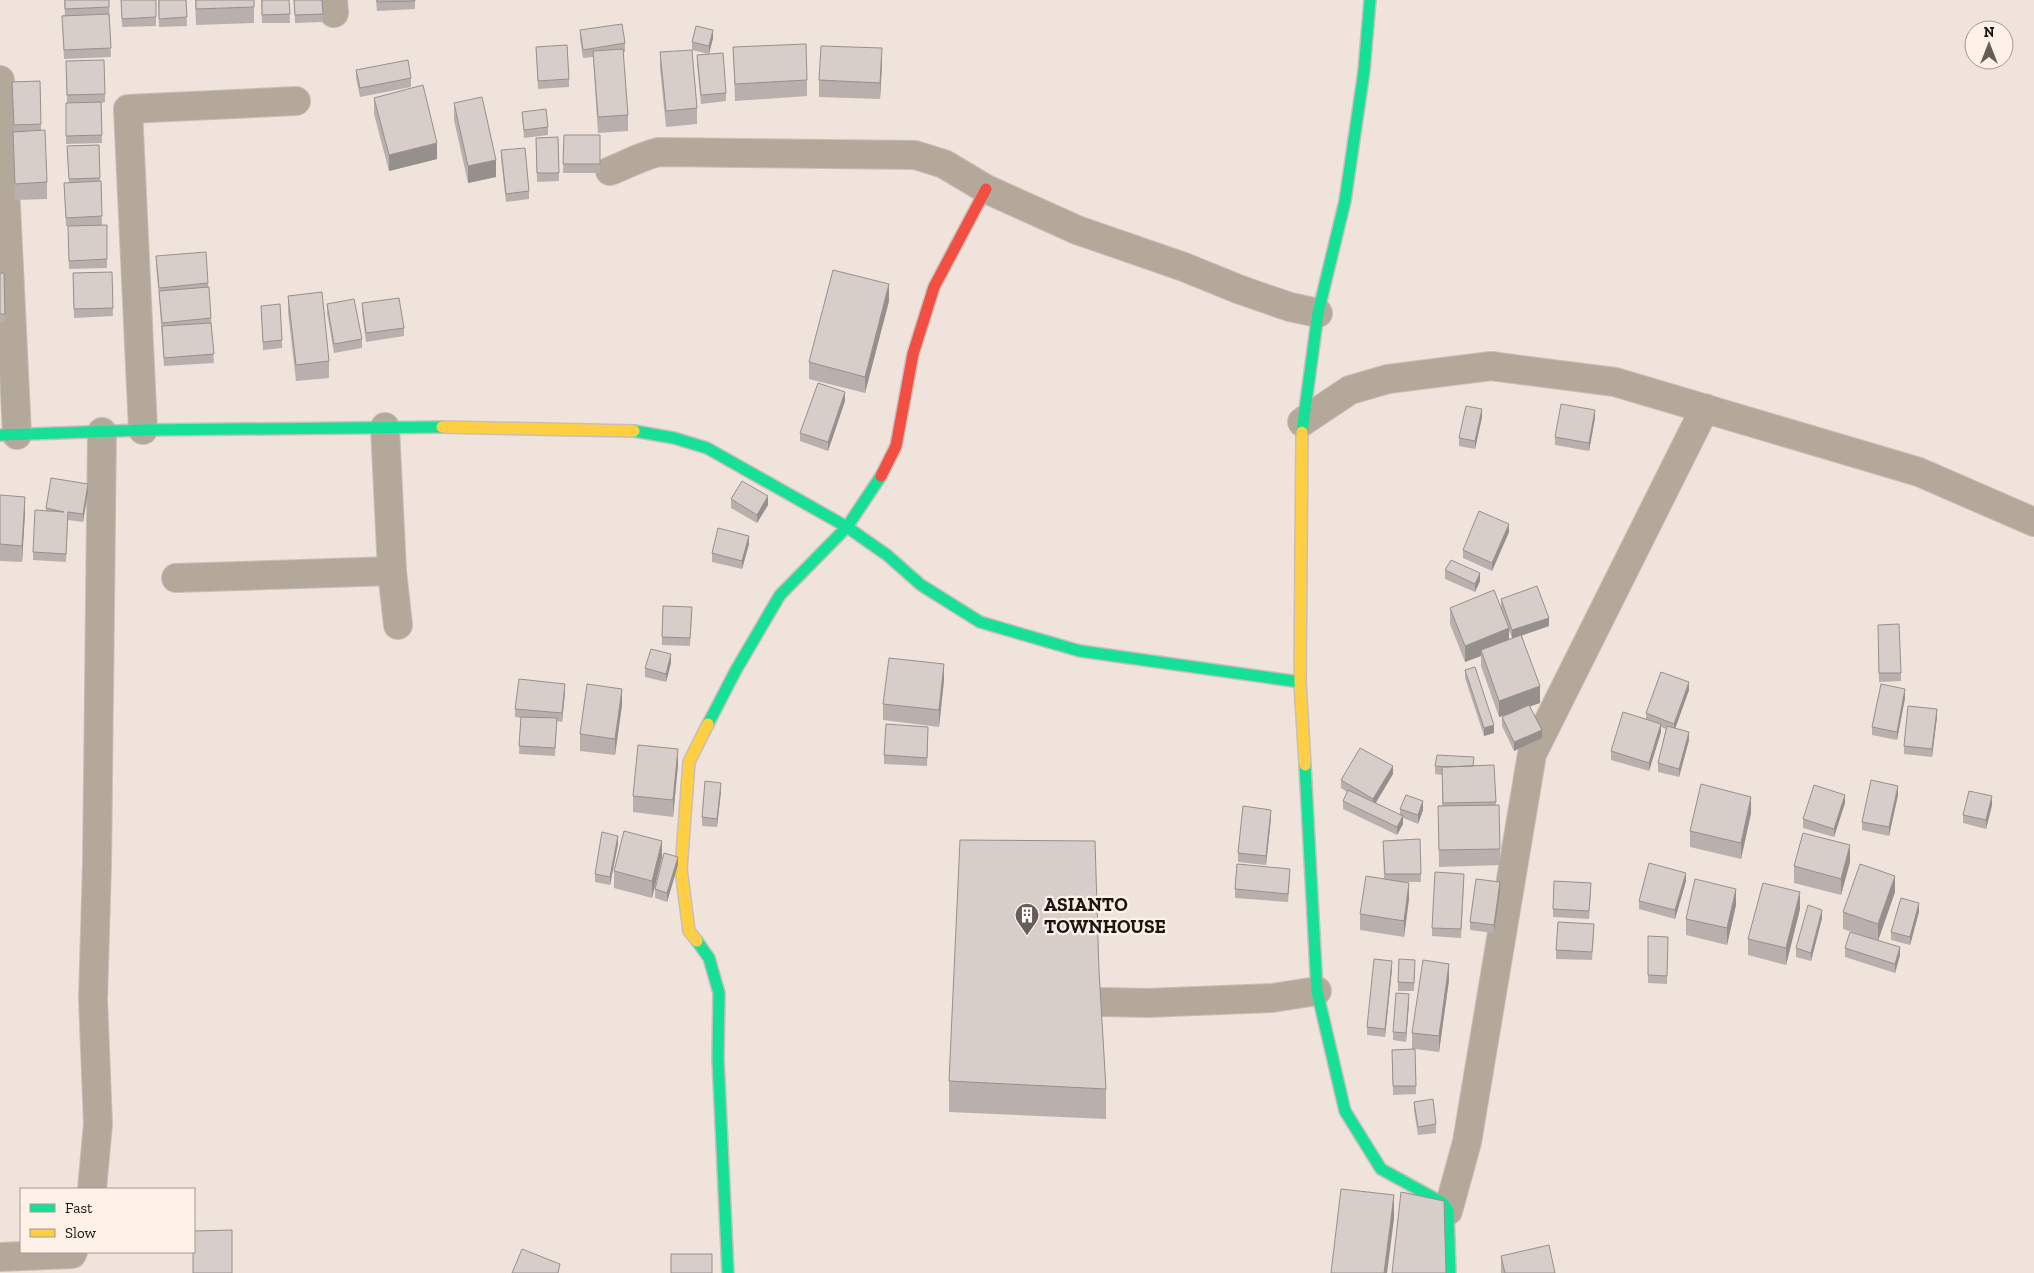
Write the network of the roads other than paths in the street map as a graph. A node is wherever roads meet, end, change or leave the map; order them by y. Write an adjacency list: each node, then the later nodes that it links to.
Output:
1 (1370, 0): 7 (street)
2 (0, 80): 6 (street)
3 (296, 100): 11 (street)
4 (610, 172): 5 (street)
5 (986, 189): 7 (street); 15 (street)
6 (4, 236): 13 (street)
7 (1318, 313): 9 (street)
8 (1705, 408): 9 (street); 14 (street); 23 (street)
9 (1302, 422): 19 (street)
10 (385, 427): 11 (street); 15 (street); 16 (street)
11 (143, 430): 12 (street)
12 (102, 432): 13 (street); 22 (street)
13 (9, 435)
14 (2034, 522)
15 (847, 527): 19 (street); 26 (street)
16 (392, 571): 17 (street); 18 (street)
17 (176, 578)
18 (398, 625)
19 (1300, 682): 20 (street)
20 (1317, 991): 21 (street); 23 (street)
21 (1103, 1002)
22 (92, 1188)
23 (1448, 1211): 27 (street)
24 (72, 1253): 25 (street)
25 (0, 1257)
26 (728, 1273)
27 (1450, 1273)

